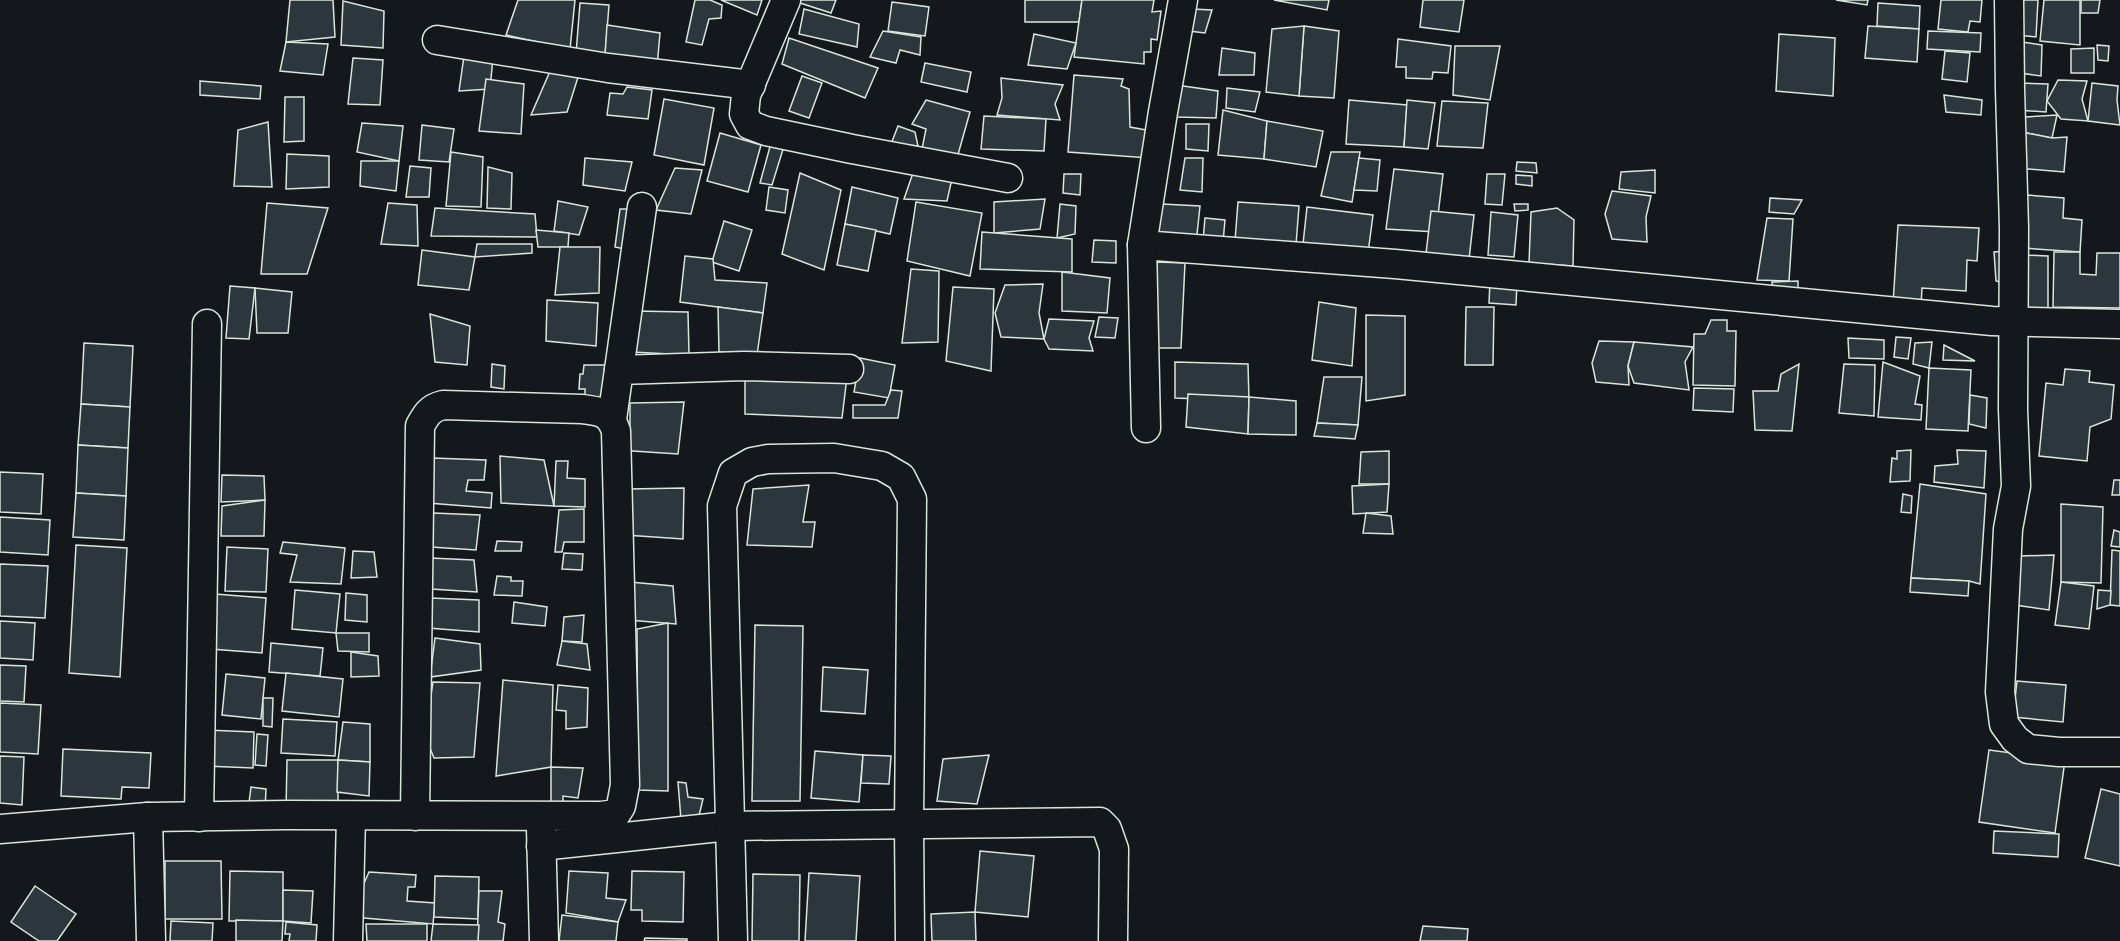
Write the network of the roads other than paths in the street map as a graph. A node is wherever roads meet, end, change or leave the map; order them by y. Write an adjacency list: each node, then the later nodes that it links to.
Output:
1 (786, 0): 5 (street)
2 (1183, 0): 8 (street)
3 (2009, 0): 9 (street)
4 (437, 40): 5 (street)
5 (751, 85): 6 (street)
6 (1008, 178)
7 (642, 207): 13 (street)
8 (1142, 245): 9 (street); 15 (street)
9 (2013, 322): 11 (street); 16 (street)
10 (207, 324): 21 (street)
11 (2120, 324)
12 (849, 369): 13 (street)
13 (619, 370): 14 (street)
14 (612, 419): 17 (street); 19 (street)
15 (1146, 428)
16 (2120, 752)
17 (540, 815): 19 (street); 25 (street)
18 (351, 816): 19 (street); 21 (street); 27 (street)
19 (415, 816)
20 (148, 817): 21 (street); 24 (street); 26 (street)
21 (199, 817)
22 (909, 825): 23 (street); 23 (street); 30 (street); 31 (street)
23 (729, 826): 25 (street); 29 (street)
24 (0, 829)
25 (542, 846): 28 (street)
26 (151, 941)
27 (348, 941)
28 (544, 941)
29 (733, 941)
30 (910, 941)
31 (1113, 941)

